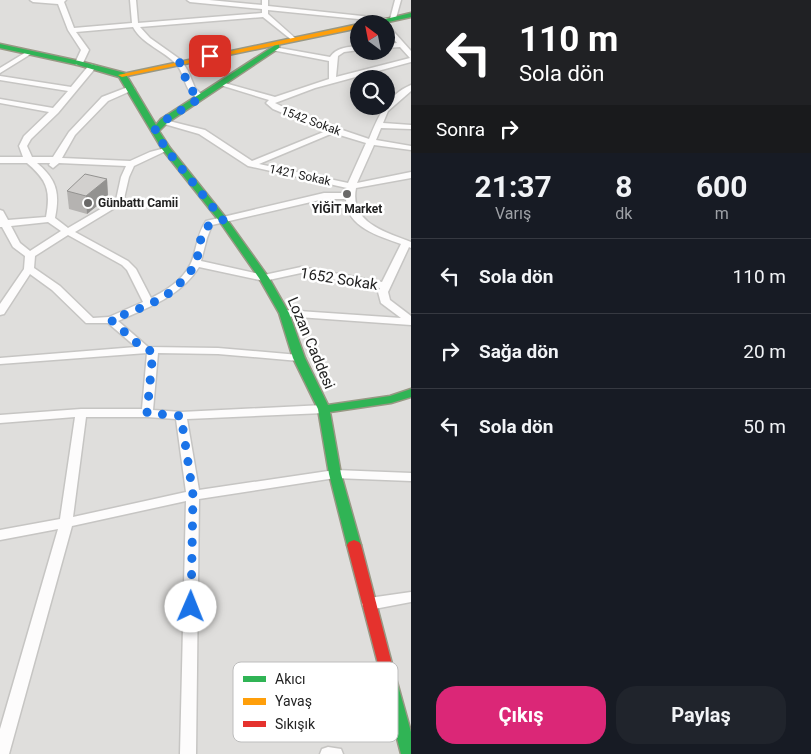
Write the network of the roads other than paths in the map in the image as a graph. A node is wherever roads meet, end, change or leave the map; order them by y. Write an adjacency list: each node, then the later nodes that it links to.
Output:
1 (33, 0): 6 (street)
2 (132, 0): 12 (street)
3 (190, 0): 7 (street)
4 (265, 0): 7 (street)
5 (398, 0): 8 (street)
6 (62, 1): 14 (street)
7 (265, 12): 10 (street); 12 (street); 16 (street)
8 (390, 15)
9 (411, 15): 11 (main road)
10 (350, 19)
11 (395, 20)
12 (135, 26): 14 (street); 26 (street)
13 (350, 28): 16 (main road)
14 (71, 30): 25 (street)
15 (395, 34): 18 (street)
16 (293, 39): 20 (main road)
17 (395, 45): 18 (street)
18 (402, 45): 23 (street)
19 (0, 46): 22 (main road)
20 (276, 46): 24 (street); 26 (main road); 32 (main road)
21 (350, 49): 24 (street)
22 (30, 52): 25 (main road); 28 (street)
23 (411, 58): 31 (street, 1542 Sokak)
24 (332, 59): 31 (street)
25 (79, 63): 27 (main road)
26 (179, 63): 29 (main road); 36 (street)
27 (93, 66): 29 (main road); 35 (street)
28 (0, 71)
29 (122, 75): 34 (main road, Lozan Caddesi)
30 (0, 78): 35 (street)
31 (333, 81): 37 (street, 1542 Sokak)
32 (221, 84): 36 (main road); 37 (street)
33 (411, 87): 41 (street)
34 (130, 89): 43 (main road, Lozan Caddesi); 50 (street)
35 (73, 90): 39 (street)
36 (200, 98): 40 (main road)
37 (274, 99): 44 (street, 1542 Sokak)
38 (0, 102): 39 (street)
39 (55, 111): 48 (street)
40 (164, 121): 43 (main road); 52 (street, 1421 Sokak)
41 (377, 125): 42 (street); 45 (street)
42 (411, 127)
43 (155, 130): 47 (main road, Lozan Caddesi)
44 (334, 130): 45 (street, 1542 Sokak); 52 (street)
45 (372, 142): 46 (street, 1542 Sokak); 55 (street)
46 (411, 148)
47 (166, 149): 51 (street); 58 (main road, Lozan Caddesi)
48 (28, 159): 49 (street); 50 (street); 53 (street)
49 (0, 160)
50 (56, 160): 51 (street); 53 (street)
51 (131, 164): 60 (street)
52 (251, 164): 55 (street, 1421 Sokak)
53 (46, 175): 57 (street)
54 (411, 175): 55 (street)
55 (351, 191): 58 (street); 61 (street, 1421 Sokak)
56 (0, 213): 59 (street)
57 (50, 219): 59 (street); 60 (street)
58 (223, 220): 63 (street); 65 (main road, Lozan Caddesi)
59 (2, 224): 62 (street)
60 (68, 231): 62 (street); 67 (street)
61 (409, 244): 66 (street)
62 (30, 255): 64 (street)
63 (196, 263): 65 (street); 67 (street)
64 (29, 268): 68 (street); 70 (street)
65 (264, 278): 66 (street, 1652 Sokak); 69 (main road, Lozan Caddesi)
66 (385, 286): 71 (street)
67 (148, 303): 70 (street)
68 (2, 306)
69 (284, 313): 71 (street); 73 (main road, Lozan Caddesi)
70 (111, 320): 72 (street)
71 (411, 322)
72 (149, 351): 73 (street); 74 (street); 78 (street)
73 (300, 358): 76 (main road, Lozan Caddesi)
74 (0, 362)
75 (411, 393): 76 (main road)
76 (324, 409): 79 (street); 81 (main road, Lozan Caddesi)
77 (81, 413): 78 (street); 80 (street); 84 (street)
78 (147, 413): 79 (street)
79 (181, 416): 83 (street)
80 (0, 419)
81 (335, 474): 82 (street); 83 (street); 87 (main road, Lozan Caddesi)
82 (411, 477)
83 (193, 495): 84 (street); 91 (street)
84 (66, 523): 85 (street); 90 (street)
85 (0, 535)
86 (411, 597): 87 (street)
87 (369, 604): 88 (main road, Lozan Caddesi)
88 (384, 662)
89 (398, 713): 94 (main road, Lozan Caddesi)
90 (1, 754)
91 (188, 754)
92 (328, 754): 93 (street)
93 (335, 754)
94 (409, 754)

